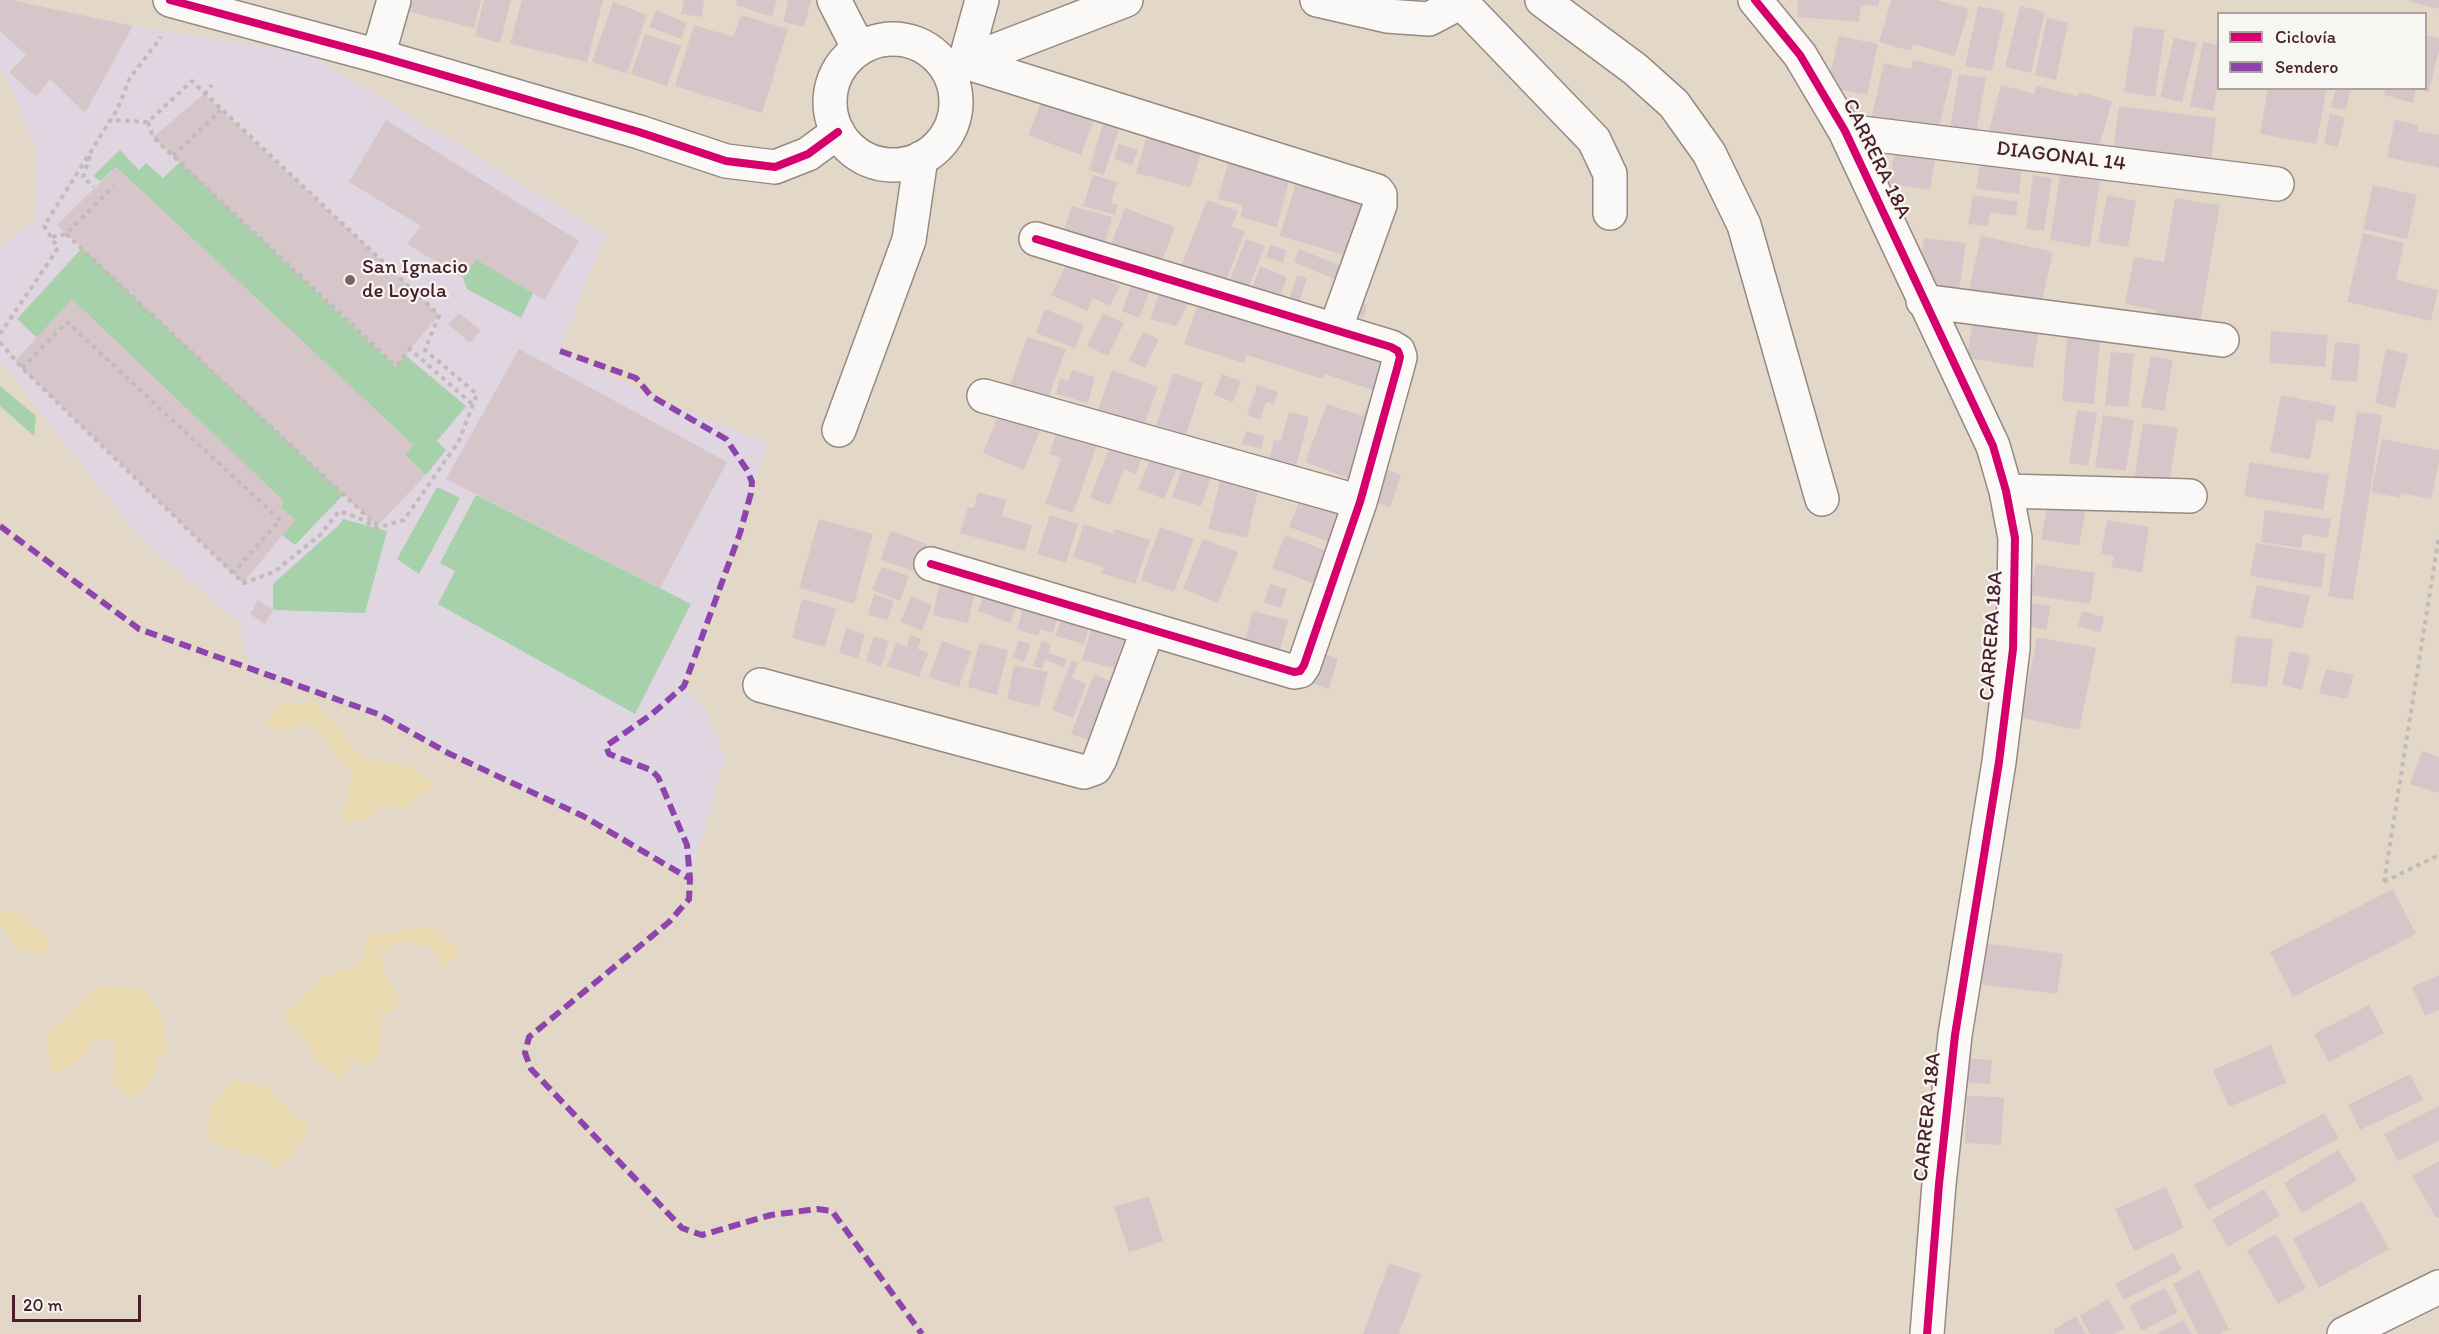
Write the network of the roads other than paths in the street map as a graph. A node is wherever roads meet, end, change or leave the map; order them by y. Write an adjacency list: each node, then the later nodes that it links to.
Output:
1 (394, 0): 12 (street)
2 (834, 0): 11 (street)
3 (982, 0): 13 (street)
4 (1126, 0): 13 (street)
5 (1317, 0): 8 (street)
6 (1542, 0): 27 (street)
7 (1755, 0): 14 (street, CARRERA 18A)
8 (1463, 1): 18 (street)
9 (233, 8): 10 (street); 12 (street)
10 (168, 16)
11 (859, 49): 13 (street); 15 (street)
12 (378, 56): 15 (street)
13 (956, 66): 16 (street); 21 (street)
14 (1845, 131): 17 (street, DIAGONAL 14); 20 (street, CARRERA 18A)
15 (838, 132): 16 (street)
16 (921, 158): 24 (street)
17 (2277, 184)
18 (1610, 213)
19 (1036, 240): 21 (street)
20 (1923, 301): 22 (street); 25 (street, CARRERA 18A)
21 (1335, 330): 28 (street)
22 (2222, 340)
23 (984, 396): 28 (street)
24 (838, 430)
25 (2006, 491): 26 (street); 33 (street, CARRERA 18A)
26 (2190, 496)
27 (1822, 500)
28 (1360, 502): 30 (street)
29 (931, 564): 30 (street)
30 (1148, 629): 31 (street)
31 (760, 685)
32 (2439, 1287): 34 (street)
33 (1927, 1334)
34 (2344, 1334)

